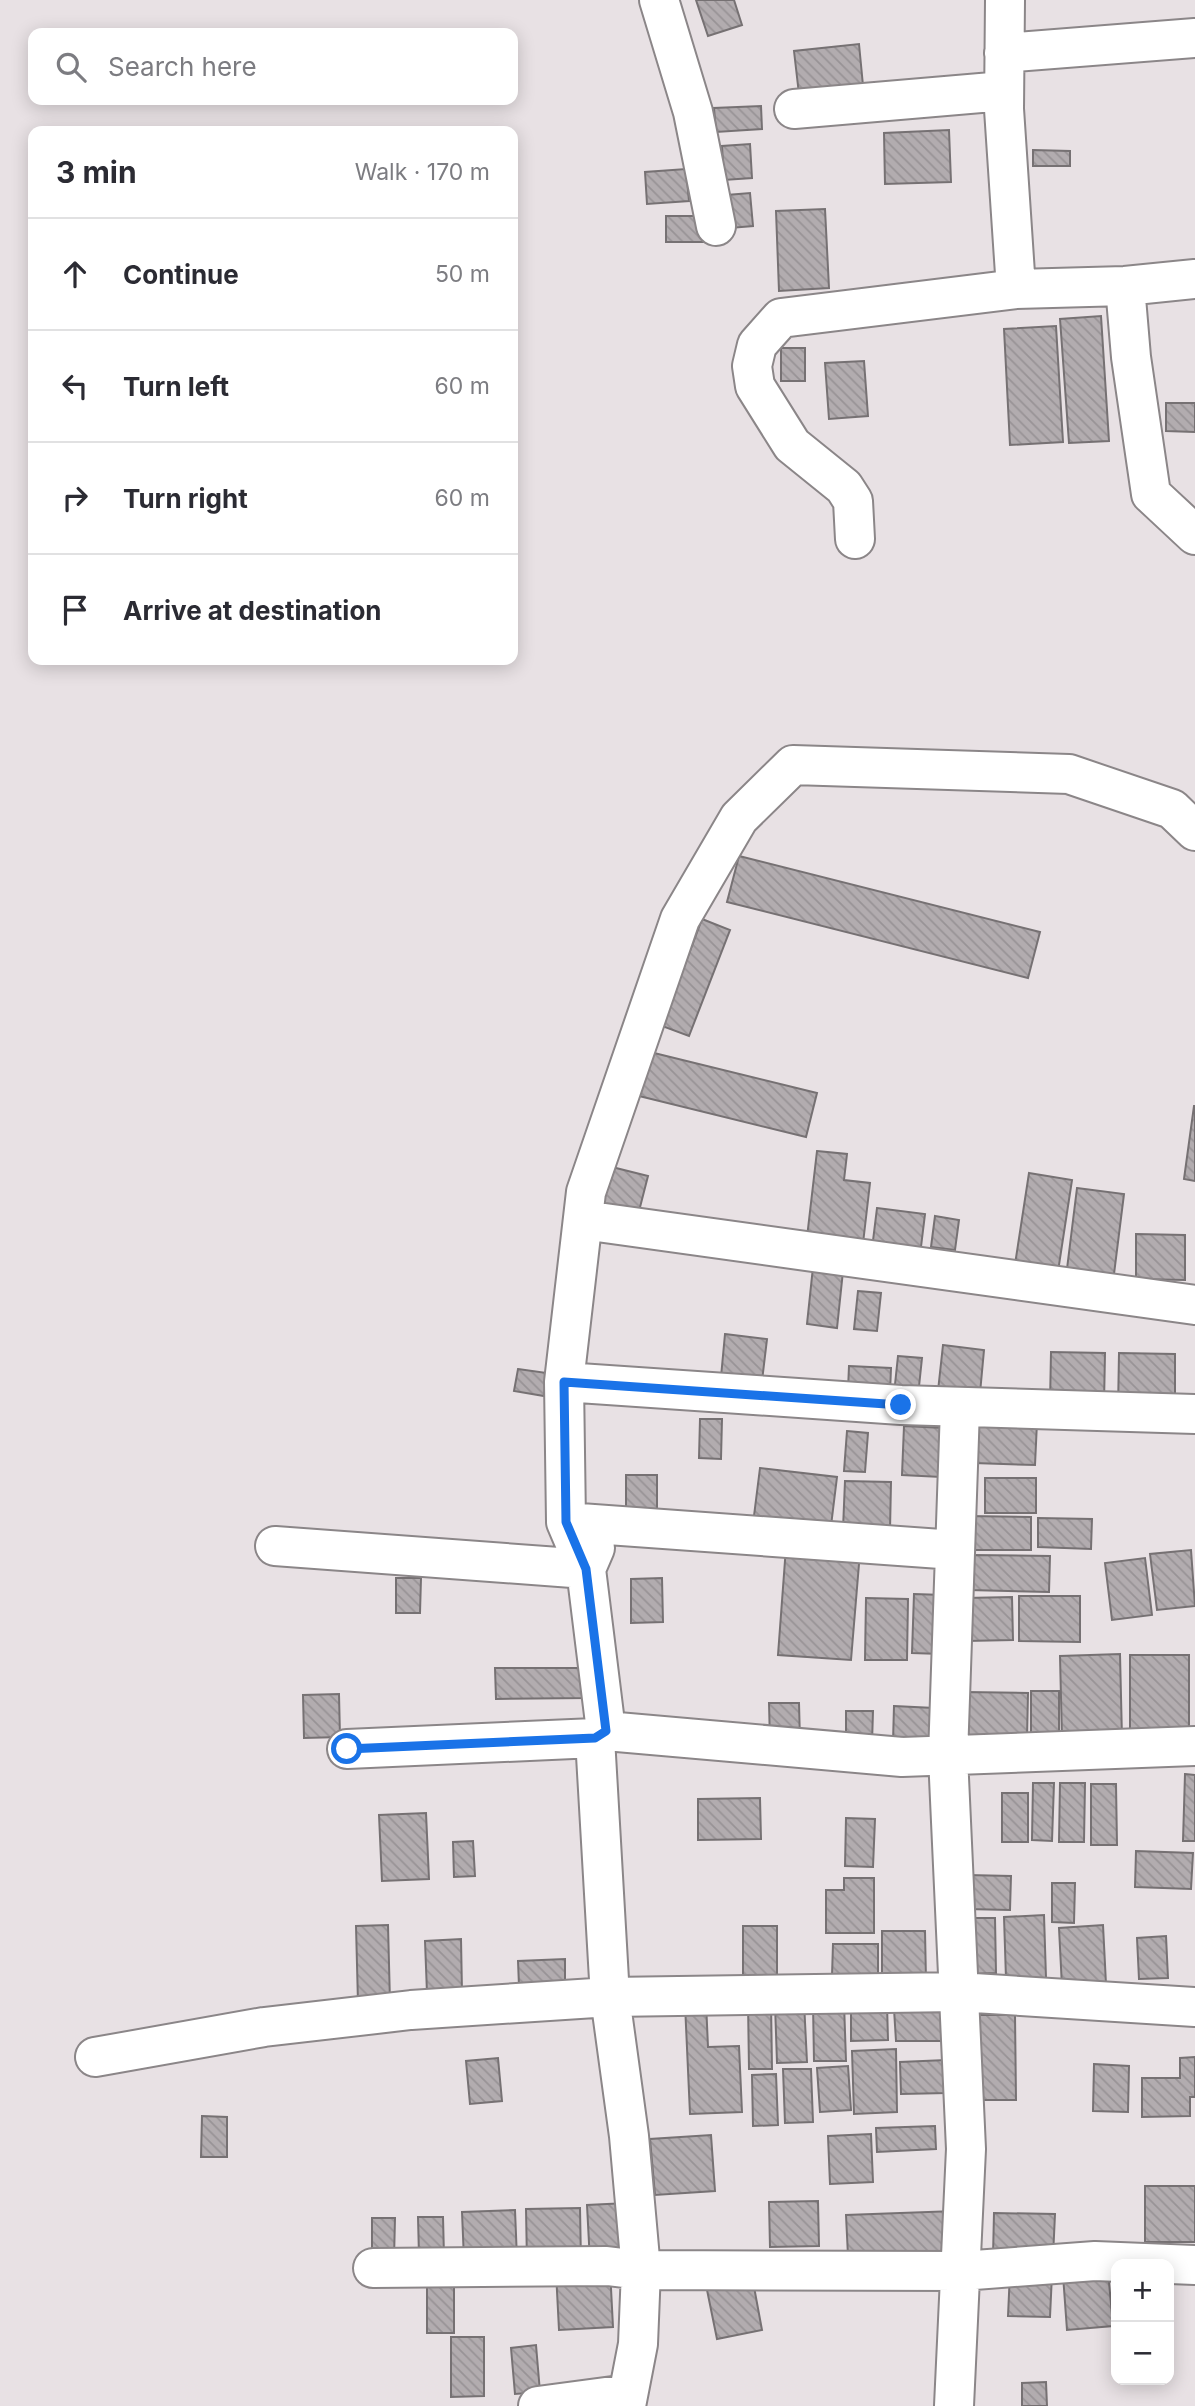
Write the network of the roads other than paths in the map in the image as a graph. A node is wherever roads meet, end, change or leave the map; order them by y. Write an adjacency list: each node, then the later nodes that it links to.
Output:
1 (659, 0): 7 (street)
2 (1005, 0): 4 (street)
3 (1195, 38): 4 (street)
4 (1004, 53): 5 (street)
5 (1003, 91): 6 (street); 10 (street)
6 (794, 109)
7 (716, 226)
8 (1195, 279): 9 (street)
9 (1125, 286): 10 (street); 11 (street)
10 (1016, 289): 12 (street)
11 (1195, 535)
12 (855, 539)
13 (1195, 831): 14 (street)
14 (583, 1220): 15 (street); 16 (street)
15 (1195, 1305)
16 (564, 1382): 17 (street); 19 (street)
17 (960, 1408): 18 (street); 22 (street)
18 (1195, 1414)
19 (566, 1522): 20 (street); 23 (street)
20 (605, 1524): 22 (street); 23 (street)
21 (275, 1546): 23 (street)
22 (955, 1550): 27 (street)
23 (586, 1569): 24 (street)
24 (601, 1735): 26 (street); 27 (street); 29 (street)
25 (1195, 1746): 27 (street)
26 (347, 1749)
27 (948, 1756): 28 (street)
28 (958, 1992): 29 (street); 30 (street); 35 (street)
29 (610, 1997): 31 (street); 34 (street)
30 (1195, 2007)
31 (95, 2057)
32 (1195, 2265): 35 (street)
33 (373, 2268): 34 (street)
34 (641, 2270): 35 (street); 36 (street)
35 (961, 2271): 38 (street)
36 (627, 2400): 37 (street)
37 (538, 2406)
38 (954, 2406)

